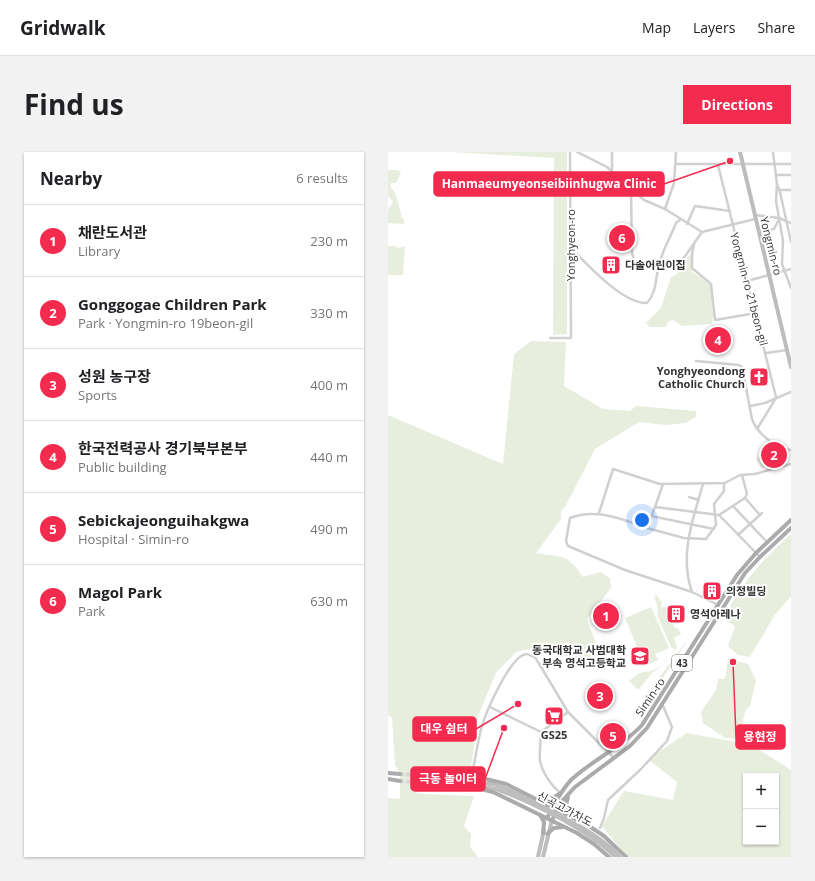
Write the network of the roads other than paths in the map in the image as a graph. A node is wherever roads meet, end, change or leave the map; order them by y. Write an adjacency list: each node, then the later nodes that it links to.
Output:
1 (570, 152): 31 (street, Yonghyeon-ro)
2 (577, 152): 12 (street)
3 (612, 152): 12 (street)
4 (676, 152): 7 (street)
5 (740, 152): 11 (street, Yongmin-ro)
6 (773, 152): 8 (street)
7 (676, 164): 10 (street); 18 (street)
8 (775, 164): 9 (street); 11 (street); 13 (street)
9 (791, 164)
10 (718, 165): 11 (street); 19 (street, Yongmin-ro 21beon-gil)
11 (743, 165): 20 (street, Yongmin-ro)
12 (612, 170): 15 (street)
13 (776, 175): 14 (street); 16 (street)
14 (791, 175)
15 (632, 190): 18 (street); 32 (street)
16 (778, 190): 17 (street); 21 (street); 23 (street)
17 (791, 190)
18 (665, 209): 22 (street)
19 (730, 211): 25 (street); 26 (street, Yongmin-ro 21beon-gil)
20 (754, 217): 21 (street); 26 (street); 28 (street, Yongmin-ro)
21 (779, 218): 23 (street); 28 (street); 35 (street)
22 (681, 219): 25 (street); 31 (street)
23 (786, 221): 24 (street); 29 (street)
24 (791, 223)
25 (687, 224): 27 (street)
26 (732, 225): 27 (street); 37 (street, Yongmin-ro 21beon-gil)
27 (702, 232): 30 (street)
28 (758, 232): 36 (street, Yongmin-ro)
29 (791, 242)
30 (694, 244): 34 (street); 39 (street)
31 (571, 248): 40 (street, Yonghyeon-ro)
32 (634, 265)
33 (791, 269): 35 (street)
34 (673, 270)
35 (783, 271): 36 (street); 38 (street)
36 (769, 276): 37 (street); 41 (street, Yongmin-ro)
37 (747, 281): 39 (street, Yongmin-ro 21beon-gil)
38 (791, 288)
39 (756, 313): 42 (street, Yongmin-ro 21beon-gil)
40 (550, 338)
41 (787, 350): 42 (street); 44 (street, Yongmin-ro)
42 (766, 353): 46 (street, Yongmin-ro 21beon-gil)
43 (696, 361): 47 (street)
44 (791, 367)
45 (791, 392): 46 (street)
46 (776, 397): 47 (street); 48 (street)
47 (750, 406): 48 (street)
48 (757, 429): 49 (street)
49 (791, 450)
50 (791, 464): 51 (street)
51 (742, 475): 52 (street); 56 (street)
52 (724, 483): 54 (street); 62 (street)
53 (663, 484): 54 (street); 59 (street); 61 (street)
54 (704, 484): 57 (street)
55 (689, 497): 57 (street)
56 (745, 498): 58 (street); 67 (street)
57 (699, 500): 60 (street)
58 (733, 506): 63 (street); 67 (street)
59 (655, 507): 60 (street); 64 (street)
60 (696, 512): 62 (street); 66 (street)
61 (599, 513): 68 (street); 76 (street)
62 (715, 515): 63 (street); 70 (street)
63 (719, 515): 71 (street)
64 (651, 516): 66 (street); 68 (street)
65 (791, 520): 73 (main road, Simin-ro / 43)
66 (692, 524): 70 (street); 72 (street)
67 (750, 524): 71 (street); 73 (street)
68 (646, 528): 72 (street)
69 (791, 528): 75 (main road, Simin-ro / 43)
70 (714, 530): 72 (street)
71 (738, 535): 74 (street)
72 (689, 538): 76 (street)
73 (767, 542): 74 (main road, Simin-ro / 43)
74 (756, 553): 75 (street); 77 (main road, Simin-ro / 43)
75 (760, 557): 78 (main road, Simin-ro / 43)
76 (692, 592): 77 (street)
77 (718, 605): 82 (main road, Simin-ro / 43)
78 (663, 706): 83 (main road, Simin-ro / 43); 102 (street)
79 (490, 707): 80 (street); 81 (street); 84 (street)
80 (568, 712): 81 (street); 82 (street)
81 (541, 732): 95 (street)
82 (610, 752): 83 (street); 95 (main road, Simin-ro / 43)
83 (614, 758): 94 (main road, Simin-ro / 43)
84 (473, 769)
85 (388, 773): 86 (main road)
86 (400, 774)
87 (415, 775): 88 (main road)
88 (446, 778): 93 (street); 96 (main road)
89 (388, 779): 90 (main road)
90 (400, 781)
91 (415, 782): 92 (main road)
92 (429, 782): 93 (street); 97 (main road)
93 (496, 787): 107 (street, 신곡고가차도, bridge); 108 (street, 신곡고가차도, bridge)
94 (573, 789): 98 (main road, Simin-ro / 43); 99 (main road)
95 (561, 793): 96 (main road); 98 (main road, Simin-ro)
96 (537, 799): 98 (main road)
97 (529, 809): 100 (main road); 103 (main road)
98 (555, 809): 99 (main road); 100 (main road, Simin-ro / 43)
99 (574, 818): 109 (main road)
100 (549, 819): 101 (main road); 103 (street, Simin-ro)
101 (567, 828): 103 (main road); 106 (main road)
102 (600, 828)
103 (545, 833): 104 (street, Simin-ro); 105 (street, Simin-ro)
104 (538, 857)
105 (543, 857)
106 (609, 857)
107 (615, 857)
108 (620, 857)
109 (626, 857)

